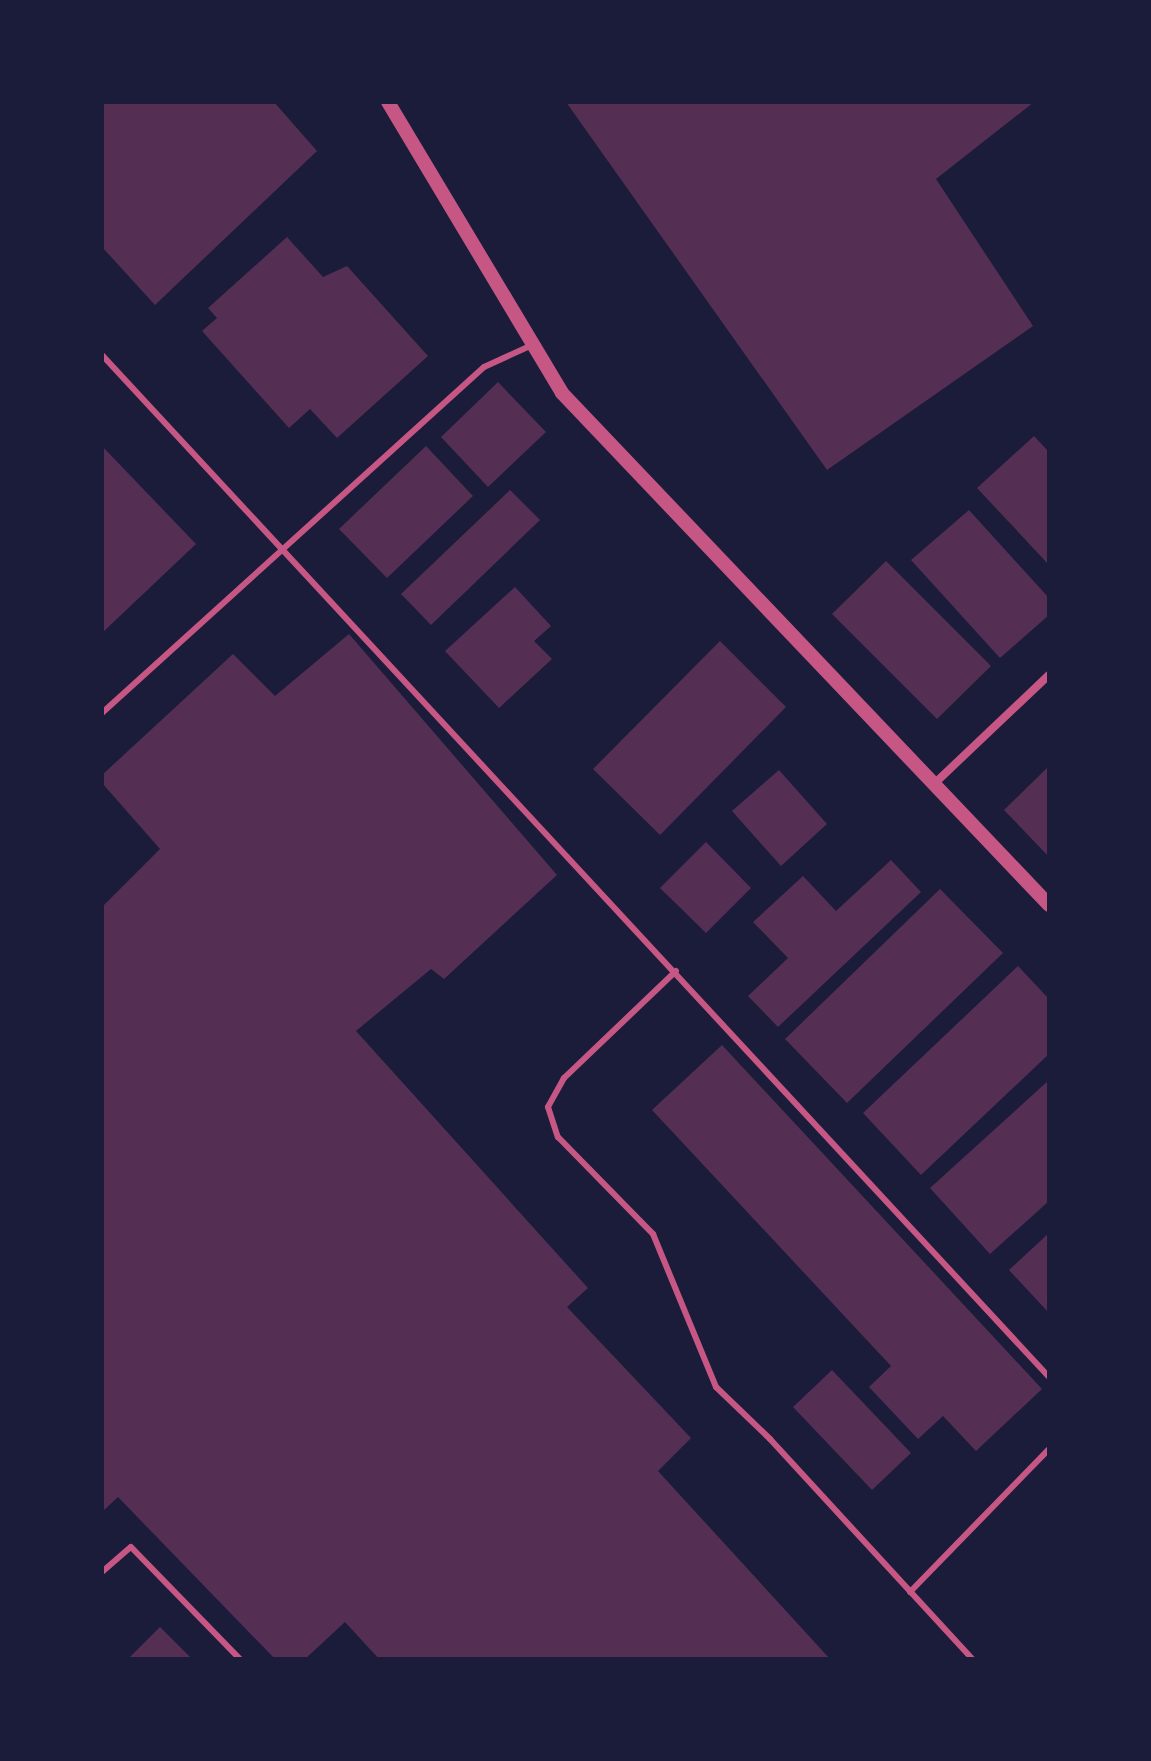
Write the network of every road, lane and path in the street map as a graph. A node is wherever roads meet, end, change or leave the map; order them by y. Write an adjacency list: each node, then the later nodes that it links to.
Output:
1 (388, 102): 2 (street)
2 (533, 345): 4 (lane); 7 (street)
3 (102, 355): 4 (lane)
4 (283, 545): 6 (lane); 9 (lane)
5 (1049, 675): 7 (street)
6 (102, 713)
7 (934, 784): 8 (street)
8 (1049, 905)
9 (676, 971): 10 (lane); 13 (lane)
10 (1049, 1377)
11 (1049, 1449): 13 (lane)
12 (102, 1572): 14 (lane)
13 (910, 1592): 15 (lane)
14 (240, 1659)
15 (972, 1659)

